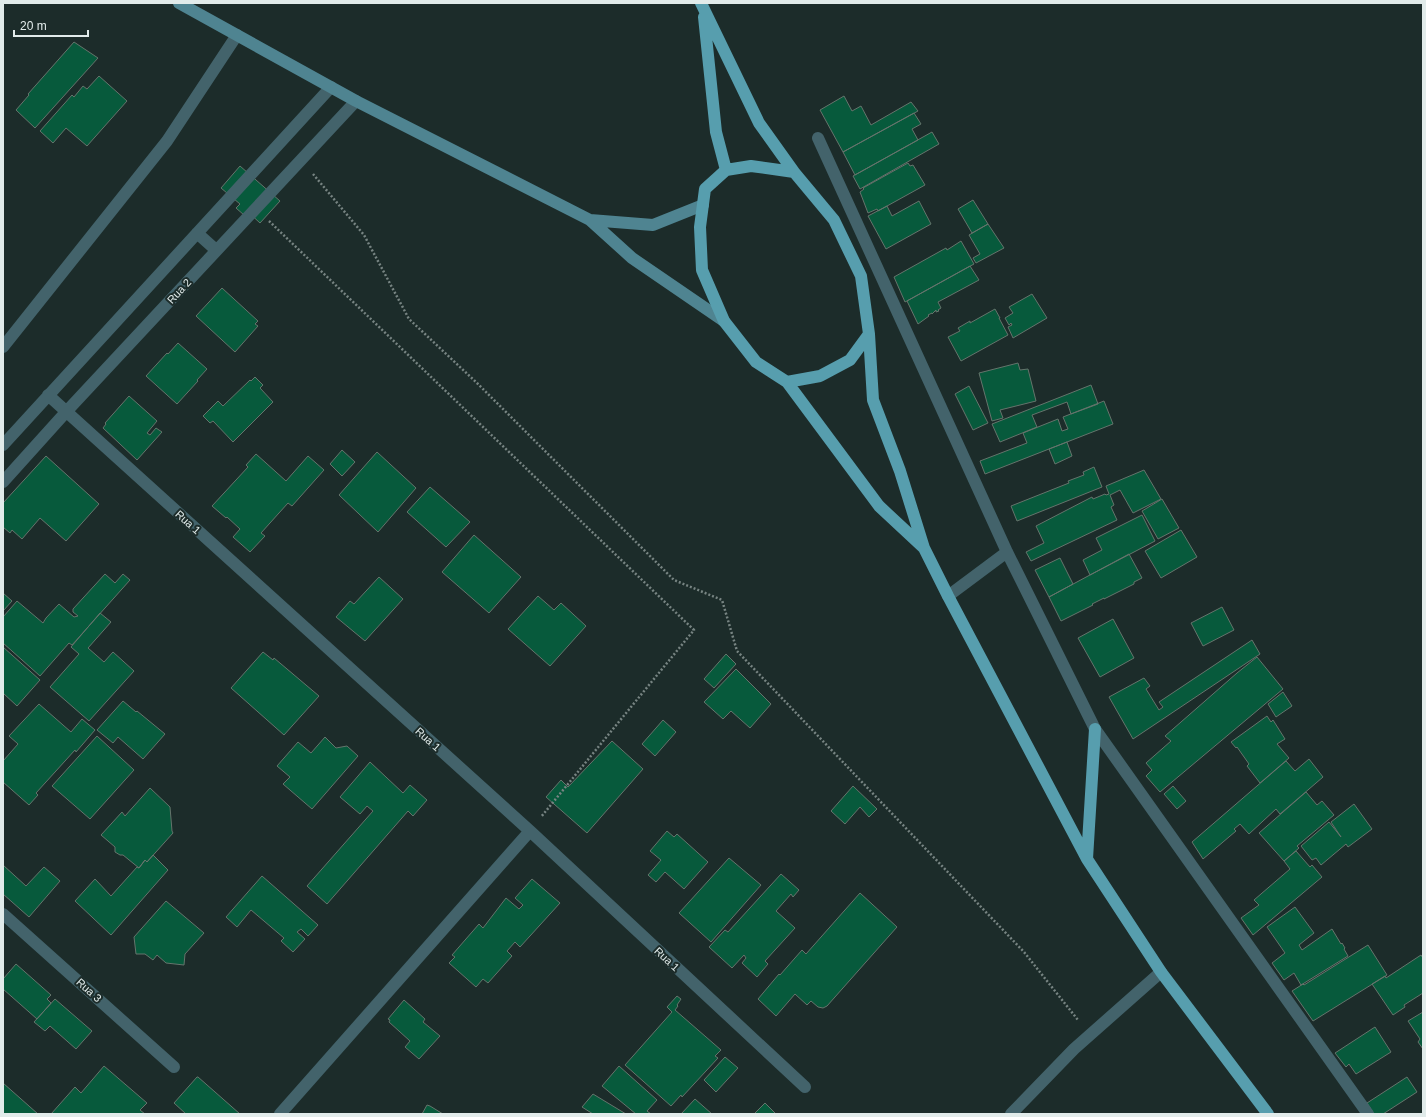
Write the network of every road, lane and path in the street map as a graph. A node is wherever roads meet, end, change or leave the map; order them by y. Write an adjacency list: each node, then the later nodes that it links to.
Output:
1 (179, 3): 3 (street)
2 (702, 5): 8 (main road); 9 (main road)
3 (237, 35): 4 (street); 17 (street)
4 (331, 87): 5 (street); 13 (street)
5 (356, 101): 7 (street, Rua 2); 12 (street)
6 (818, 138): 24 (street)
7 (301, 160): 11 (street, Rua 2); 31 (path)
8 (726, 170): 9 (main road); 10 (main road)
9 (794, 172): 16 (main road)
10 (703, 205): 12 (street); 15 (main road)
11 (255, 209): 14 (street, Rua 2); 27 (path)
12 (590, 220): 15 (street)
13 (197, 233): 14 (street); 19 (street)
14 (216, 250): 20 (street, Rua 2)
15 (724, 321): 18 (main road)
16 (869, 334): 18 (main road); 23 (main road)
17 (3, 347)
18 (787, 382): 23 (main road)
19 (48, 395): 20 (street, Rua 1); 21 (street)
20 (66, 412): 22 (street, Rua 2); 27 (street, Rua 1)
21 (3, 445)
22 (3, 482)
23 (924, 548): 25 (main road)
24 (1007, 552): 25 (street); 26 (street)
25 (948, 596): 28 (main road)
26 (1095, 729): 28 (main road); 37 (street)
27 (530, 831): 33 (street, Rua 1); 34 (street)
28 (1087, 859): 30 (main road)
29 (3, 914): 32 (street, Rua 3)
30 (1161, 972): 31 (street); 36 (main road)
31 (1090, 1035): 35 (street)
32 (174, 1067)
33 (805, 1087)
34 (280, 1114)
35 (1011, 1114)
36 (1268, 1114)
37 (1368, 1114)

